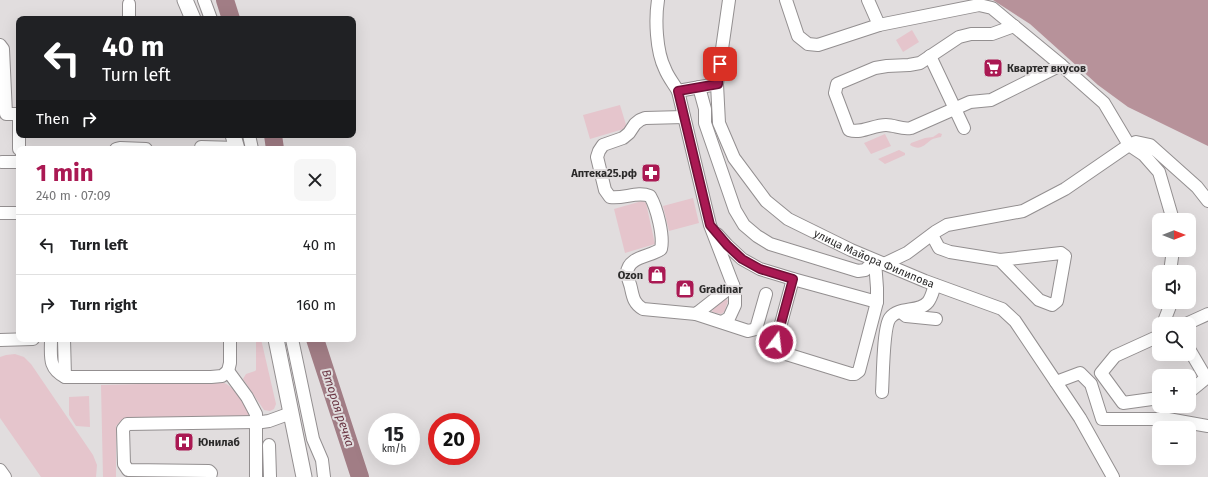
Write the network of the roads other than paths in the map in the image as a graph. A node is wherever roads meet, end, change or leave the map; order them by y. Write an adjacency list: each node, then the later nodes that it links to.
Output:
1 (185, 0): 9 (main road)
2 (204, 0): 10 (street)
3 (658, 0): 18 (street)
4 (729, 0): 16 (street, улица Майора Филипова)
5 (786, 0): 11 (street)
6 (868, 0): 11 (street)
7 (129, 4): 8 (street)
8 (129, 16)
9 (192, 16)
10 (210, 16)
11 (879, 25): 12 (street)
12 (1014, 26): 14 (street); 15 (street)
13 (0, 46): 21 (street)
14 (930, 56): 19 (street); 19 (street)
15 (1061, 65): 19 (street); 26 (street)
16 (718, 84): 17 (street); 36 (street, улица Майора Филипова)
17 (699, 87): 18 (street); 36 (street)
18 (678, 91): 22 (street)
19 (955, 109): 23 (street)
20 (16, 113): 21 (street)
21 (3, 114)
22 (684, 118): 33 (street); 43 (street)
23 (964, 128)
24 (201, 144): 25 (street)
25 (240, 145)
26 (1129, 145): 29 (street); 32 (street); 34 (street)
27 (2, 162): 28 (street)
28 (16, 162)
29 (1208, 201)
30 (0, 213): 31 (street)
31 (16, 213)
32 (1171, 213)
33 (710, 225): 37 (street); 39 (street)
34 (932, 234): 35 (street); 36 (street)
35 (1000, 260): 35 (street)
36 (879, 262): 38 (street, улица Майора Филипова); 41 (street)
37 (793, 279): 41 (street); 41 (street)
38 (935, 284): 42 (street); 60 (street, улица Майора Филипова)
39 (733, 285): 43 (street); 47 (street)
40 (766, 294): 47 (street)
41 (877, 302)
42 (900, 312): 45 (street); 62 (street)
43 (696, 314): 47 (street)
44 (1208, 314): 46 (street)
45 (936, 319)
46 (1196, 319)
47 (722, 322)
48 (1152, 338): 63 (street)
49 (0, 340): 50 (street)
50 (16, 340)
51 (51, 342): 58 (street)
52 (64, 342): 58 (street)
53 (230, 342): 57 (street)
54 (277, 342): 64 (main road)
55 (293, 342): 75 (street)
56 (1196, 360): 59 (street)
57 (228, 371): 58 (street); 65 (street)
58 (65, 377)
59 (1207, 378): 61 (street)
60 (1056, 382): 66 (street); 68 (street, улица Майора Филипова)
61 (1196, 387)
62 (882, 392)
63 (1152, 399)
64 (291, 413): 65 (street); 74 (main road)
65 (256, 422): 71 (street); 72 (street)
66 (1208, 426)
67 (269, 445): 73 (street)
68 (1106, 466): 76 (street, улица Майора Филипова); 77 (street)
69 (0, 470): 70 (street)
70 (5, 477)
71 (210, 477)
72 (256, 477)
73 (270, 477)
74 (304, 477)
75 (324, 477)
76 (1113, 477)
77 (1116, 477)

